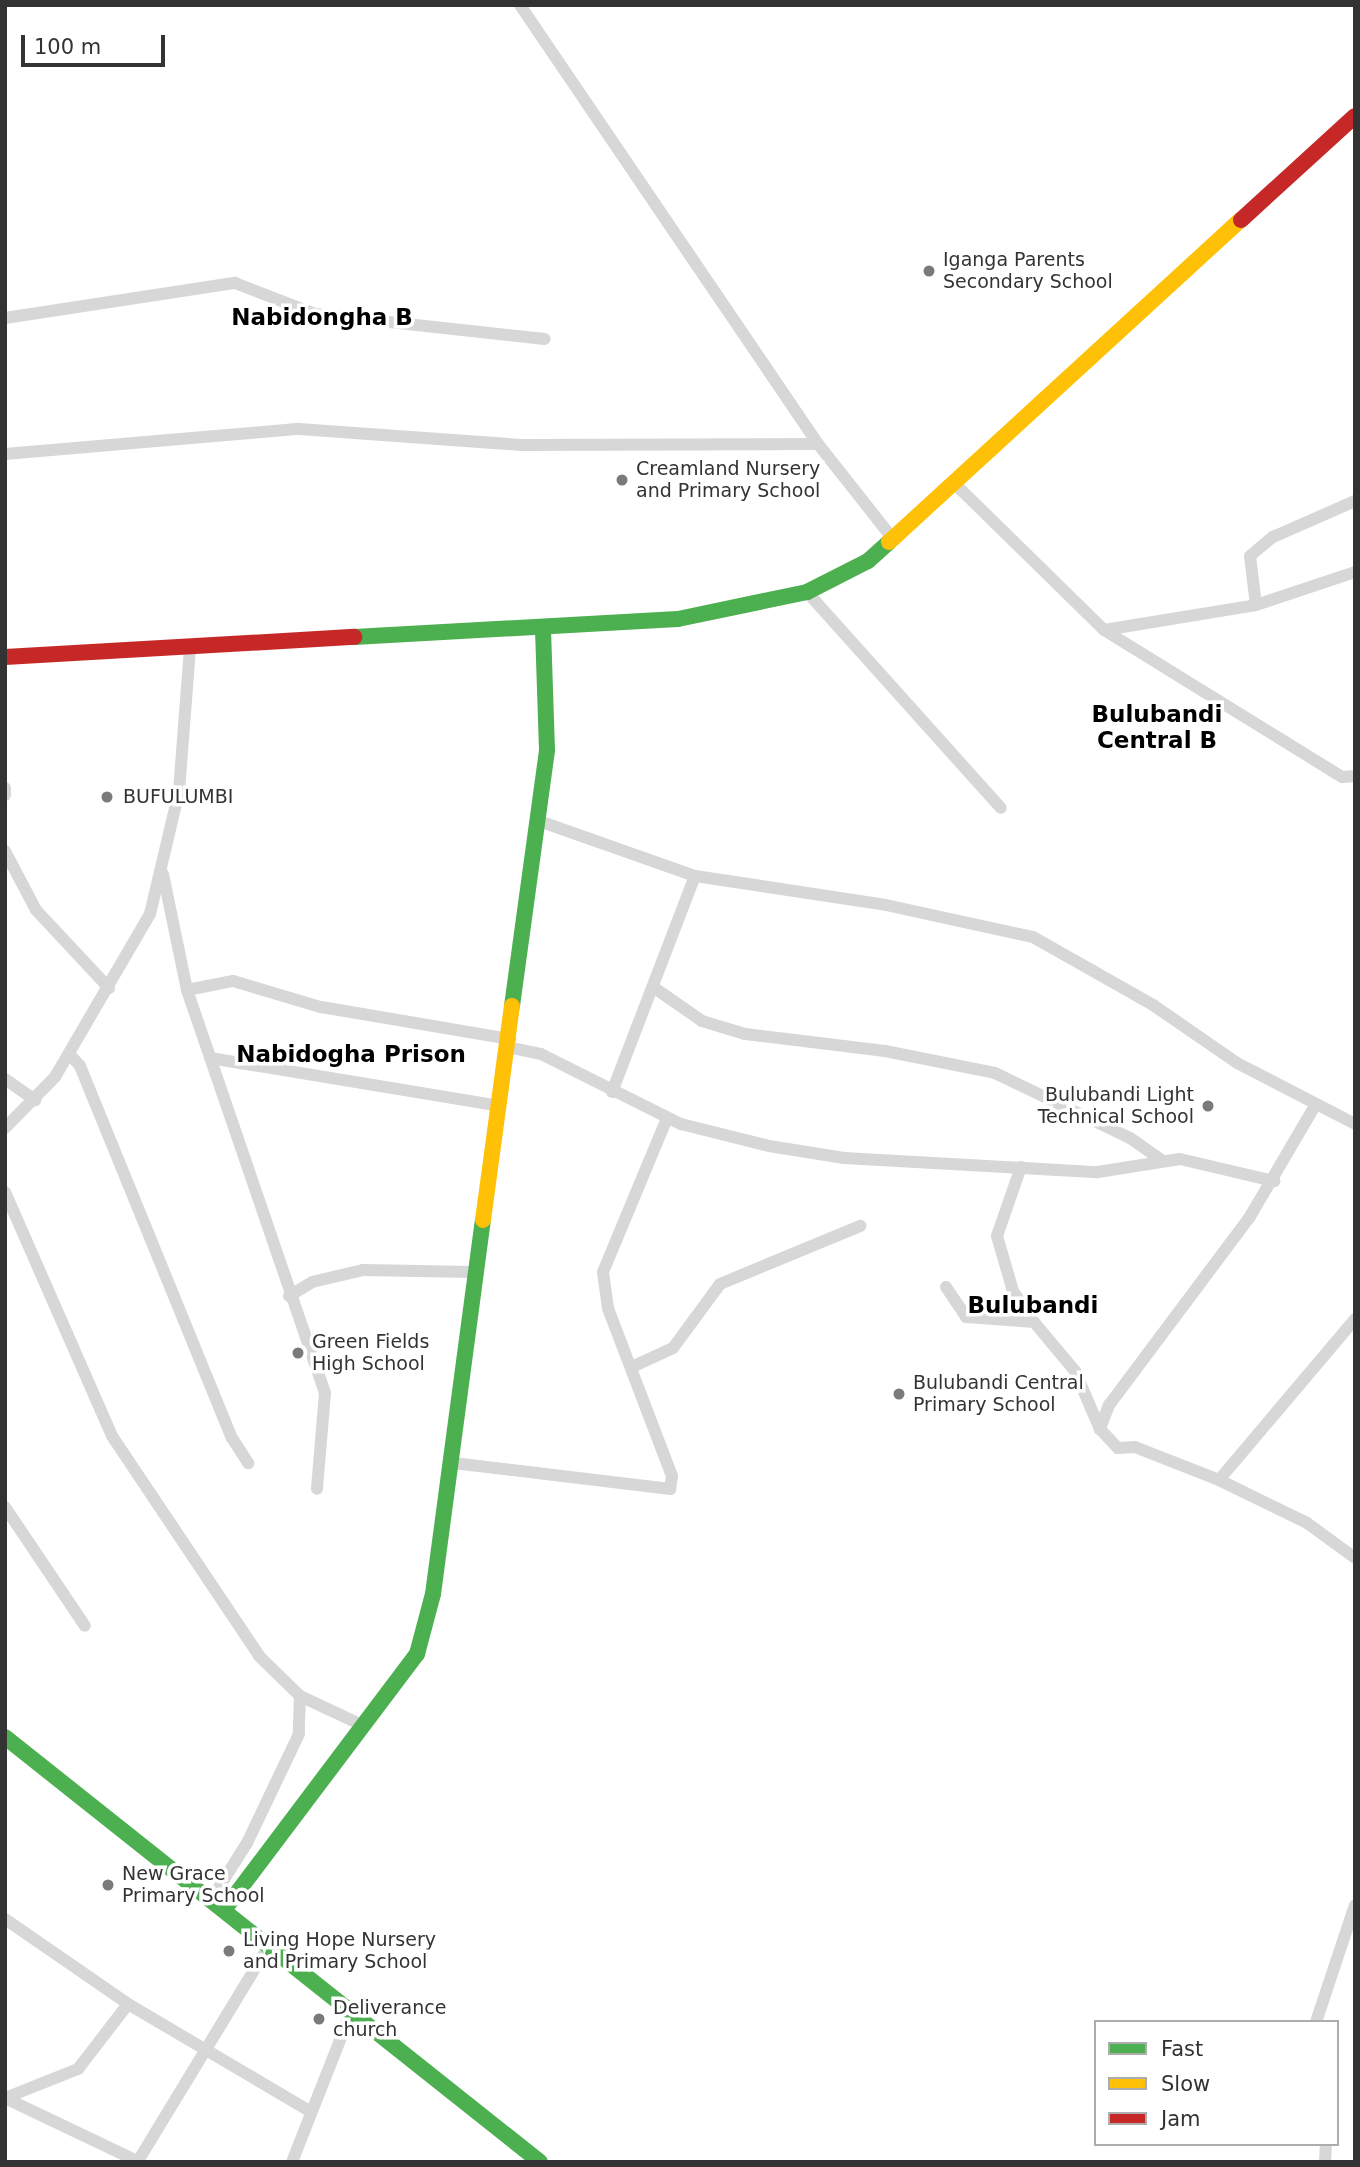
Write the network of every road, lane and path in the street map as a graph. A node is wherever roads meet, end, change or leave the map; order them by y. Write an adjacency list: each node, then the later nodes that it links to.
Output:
1 (520, 5): 5 (street)
2 (1355, 116): 7 (street)
3 (5, 318): 4 (street)
4 (545, 339)
5 (818, 444): 6 (street); 9 (street)
6 (5, 454)
7 (954, 483): 9 (street); 14 (street)
8 (1355, 500): 12 (street)
9 (893, 539): 11 (street)
10 (1355, 572): 12 (street)
11 (807, 592): 13 (street); 20 (street)
12 (1256, 605): 14 (street)
13 (543, 628): 15 (street); 21 (street)
14 (1104, 629): 17 (street)
15 (190, 647): 16 (street); 23 (street)
16 (5, 657)
17 (1355, 776)
18 (5, 788): 19 (street)
19 (5, 794)
20 (1001, 807)
21 (539, 821): 24 (street); 28 (street)
22 (5, 851): 25 (street)
23 (163, 874): 25 (street); 27 (street)
24 (695, 876): 26 (street); 34 (street)
25 (109, 988): 29 (street)
26 (656, 989): 32 (street); 39 (street)
27 (187, 990): 28 (street); 30 (street)
28 (509, 1043): 32 (street); 35 (street)
29 (69, 1054): 33 (street); 51 (street)
30 (209, 1058): 35 (street); 46 (street)
31 (5, 1079): 33 (street)
32 (612, 1092): 36 (street)
33 (35, 1100): 38 (street)
34 (1316, 1104): 37 (street); 41 (street)
35 (495, 1105): 44 (street)
36 (667, 1118): 40 (street); 49 (street)
37 (1355, 1124)
38 (5, 1128)
39 (1163, 1161): 40 (street); 41 (street)
40 (1021, 1167): 48 (street)
41 (1273, 1181): 50 (street)
42 (5, 1192): 58 (street)
43 (860, 1226): 49 (street)
44 (474, 1272): 46 (street); 52 (street)
45 (946, 1287): 48 (street)
46 (289, 1296): 54 (street)
47 (1355, 1320): 53 (street)
48 (1034, 1322): 50 (street)
49 (634, 1366): 52 (street)
50 (1100, 1429): 53 (street)
51 (248, 1463)
52 (453, 1464): 59 (street)
53 (1219, 1480): 56 (street)
54 (317, 1489)
55 (5, 1507): 57 (street)
56 (1355, 1558)
57 (85, 1626)
58 (300, 1696): 59 (street); 61 (street)
59 (363, 1726): 61 (street)
60 (5, 1737): 61 (street)
61 (218, 1905): 64 (street)
62 (1355, 1905): 67 (street)
63 (5, 1919): 65 (street)
64 (270, 1944): 66 (street); 68 (street)
65 (128, 2004): 68 (street); 69 (street)
66 (351, 2012): 72 (street); 75 (street)
67 (1317, 2020)
68 (207, 2053): 72 (street); 73 (street)
69 (5, 2098): 70 (street)
70 (21, 2108): 71 (street); 73 (street)
71 (5, 2112)
72 (310, 2112): 74 (street)
73 (138, 2161)
74 (292, 2162)
75 (540, 2162)

